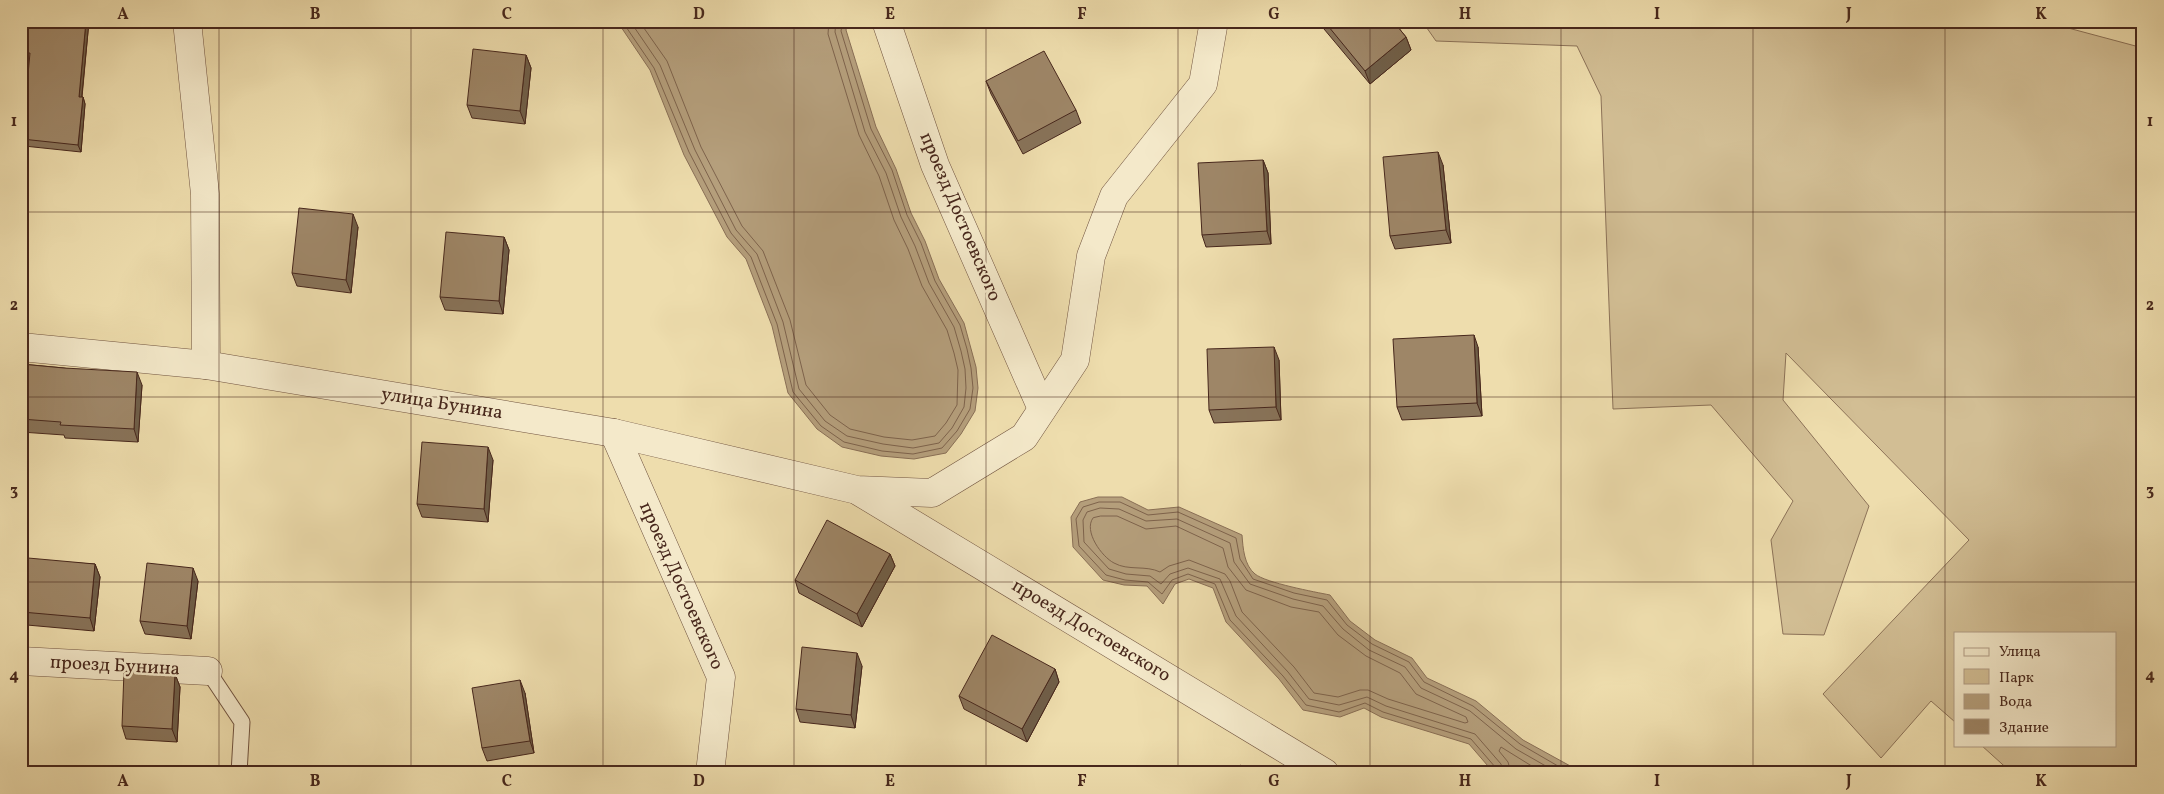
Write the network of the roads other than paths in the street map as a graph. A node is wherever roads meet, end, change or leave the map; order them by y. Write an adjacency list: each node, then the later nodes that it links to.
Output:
1 (187, 21): 5 (street)
2 (886, 21): 6 (street, проезд Достоевского)
3 (1214, 21): 6 (street)
4 (21, 348): 5 (street, улица Бунина)
5 (206, 365): 7 (street, улица Бунина)
6 (1042, 409): 8 (street)
7 (614, 433): 8 (street, улица Бунина); 12 (street, проезд Достоевского)
8 (857, 490): 13 (street, проезд Достоевского)
9 (21, 661): 10 (street, проезд Бунина)
10 (208, 671): 11 (lane)
11 (239, 773)
12 (710, 773)
13 (1325, 773)

